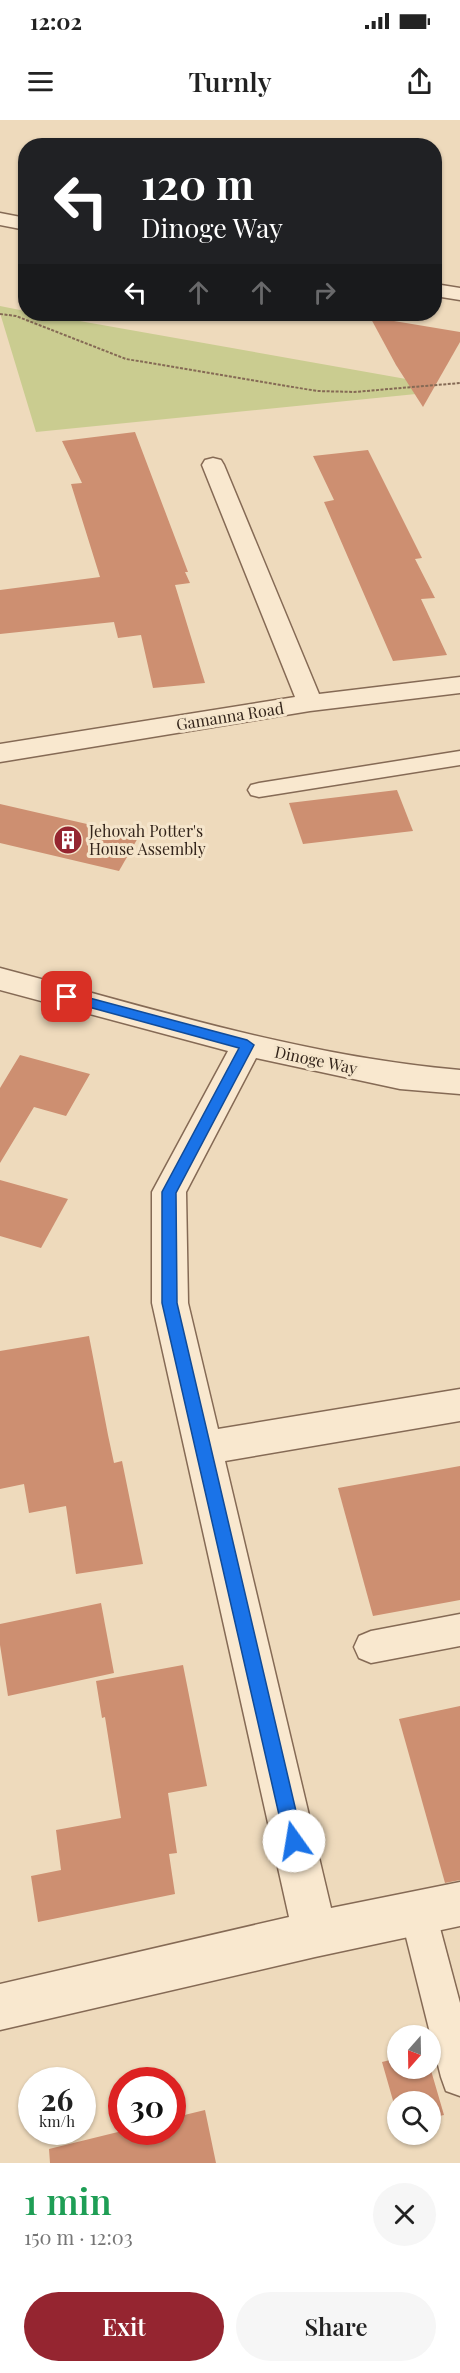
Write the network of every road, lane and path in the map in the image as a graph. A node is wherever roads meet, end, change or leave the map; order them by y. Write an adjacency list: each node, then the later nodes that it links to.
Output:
1 (0, 219): 2 (street)
2 (18, 222)
3 (442, 291): 4 (street)
4 (460, 294)
5 (0, 314): 6 (path)
6 (18, 317)
7 (29, 321): 8 (path)
8 (460, 383)
9 (213, 465): 11 (street)
10 (460, 685): 11 (street, Gamanna Road)
11 (310, 704): 12 (street, Gamanna Road)
12 (0, 753)
13 (460, 758): 14 (lane)
14 (259, 790)
15 (0, 979): 16 (street, Dinoge Way)
16 (247, 1045): 17 (street, Dinoge Way); 19 (street)
17 (460, 1082)
18 (460, 1405): 19 (street)
19 (203, 1448): 23 (street)
20 (460, 1630): 21 (lane)
21 (371, 1647)
22 (439, 1908): 23 (street); 25 (lane)
23 (315, 1934): 24 (street)
24 (0, 2007)
25 (460, 2077)

